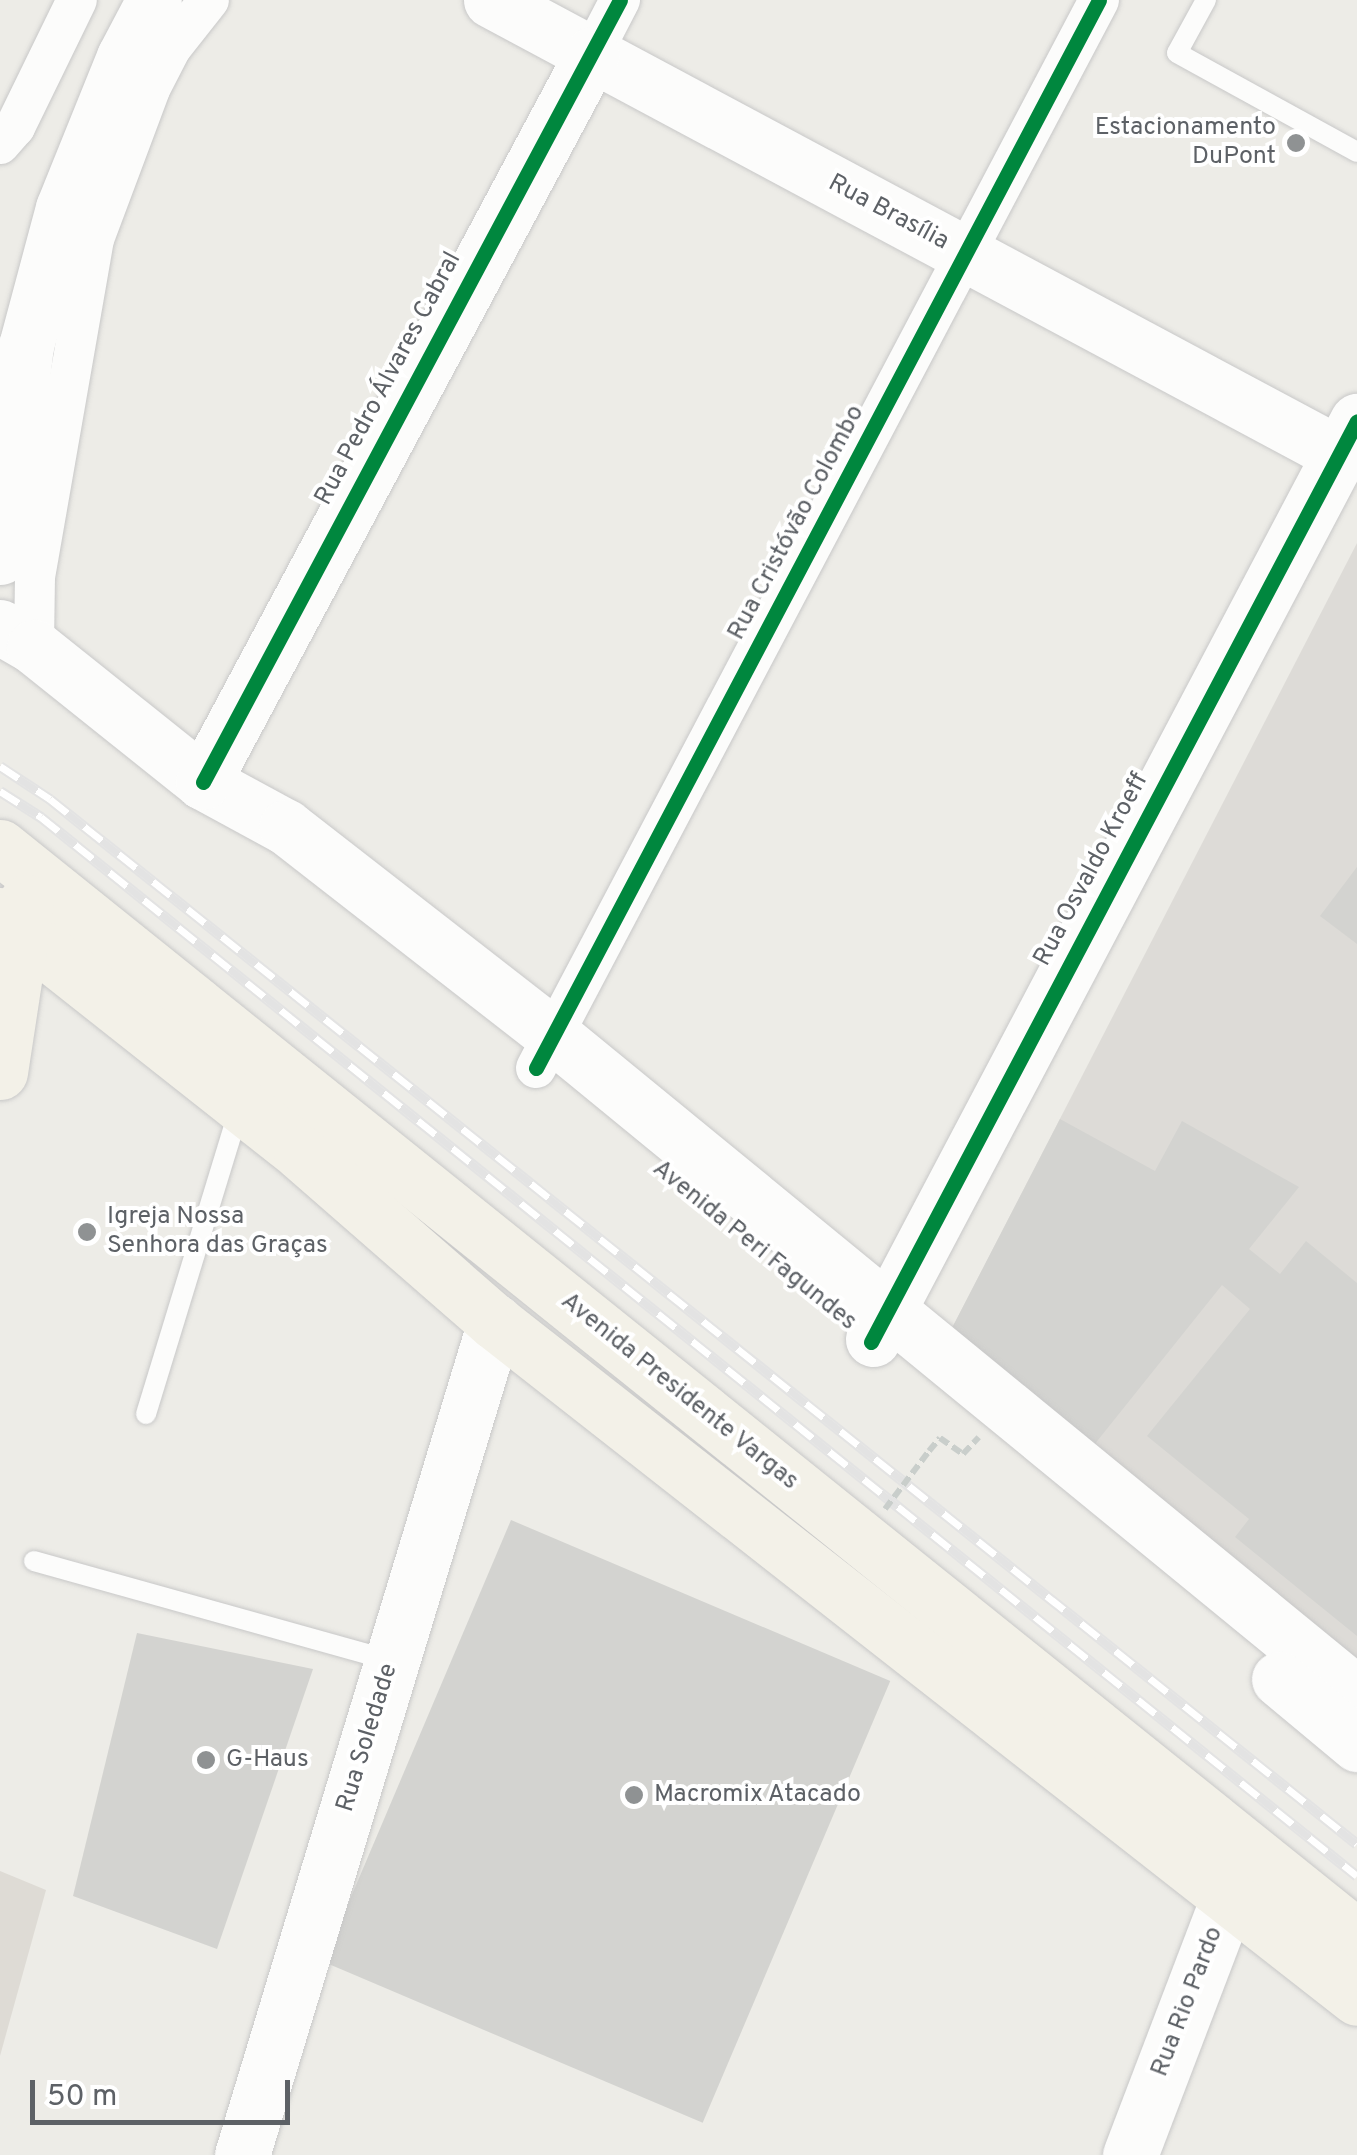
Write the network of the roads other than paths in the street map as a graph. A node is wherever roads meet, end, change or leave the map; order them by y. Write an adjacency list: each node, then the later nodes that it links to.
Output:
1 (77, 0): 9 (street)
2 (209, 0): 15 (street)
3 (490, 0): 8 (street, Rua Brasília)
4 (620, 0): 8 (street, Rua Pedro Álvares Cabral)
5 (1099, 0): 11 (street, Rua Cristóvão Colombo)
6 (1206, 0): 10 (lane)
7 (142, 5): 12 (street); 14 (street)
8 (592, 54): 11 (street, Rua Brasília); 16 (street, Rua Pedro Álvares Cabral)
9 (0, 144)
10 (1357, 152)
11 (966, 255): 13 (street, Rua Brasília); 19 (street, Rua Cristóvão Colombo)
12 (0, 352)
13 (1348, 437): 25 (street, Rua Osvaldo Kroeff)
14 (0, 557)
15 (17, 637): 16 (street, Avenida Peri Fagundes)
16 (202, 782): 19 (street, Avenida Peri Fagundes)
17 (15, 858): 18 (main road); 22 (main road, Avenida Presidente Vargas)
18 (11, 924): 20 (main road); 21 (main road, Avenida Presidente Vargas)
19 (545, 1052): 25 (street, Avenida Peri Fagundes)
20 (0, 1072)
21 (240, 1105): 23 (main road, Avenida Presidente Vargas); 26 (lane)
22 (490, 1239): 23 (main road); 24 (main road, Avenida Presidente Vargas)
23 (495, 1322): 24 (main road); 28 (street, Rua Soledade); 31 (main road, Avenida Presidente Vargas)
24 (593, 1323): 31 (main road, Avenida Presidente Vargas)
25 (880, 1326): 29 (street, Avenida Peri Fagundes); 30 (street, Avenida Peri Fagundes)
26 (146, 1414)
27 (34, 1561): 28 (lane)
28 (392, 1661): 34 (street, Rua Soledade)
29 (1357, 1694)
30 (1357, 1744)
31 (1238, 1872): 32 (main road, Avenida Presidente Vargas); 33 (main road, Avenida Presidente Vargas); 35 (street, Rua Rio Pardo)
32 (1357, 1938)
33 (1357, 1998)
34 (242, 2155)
35 (1130, 2155)

